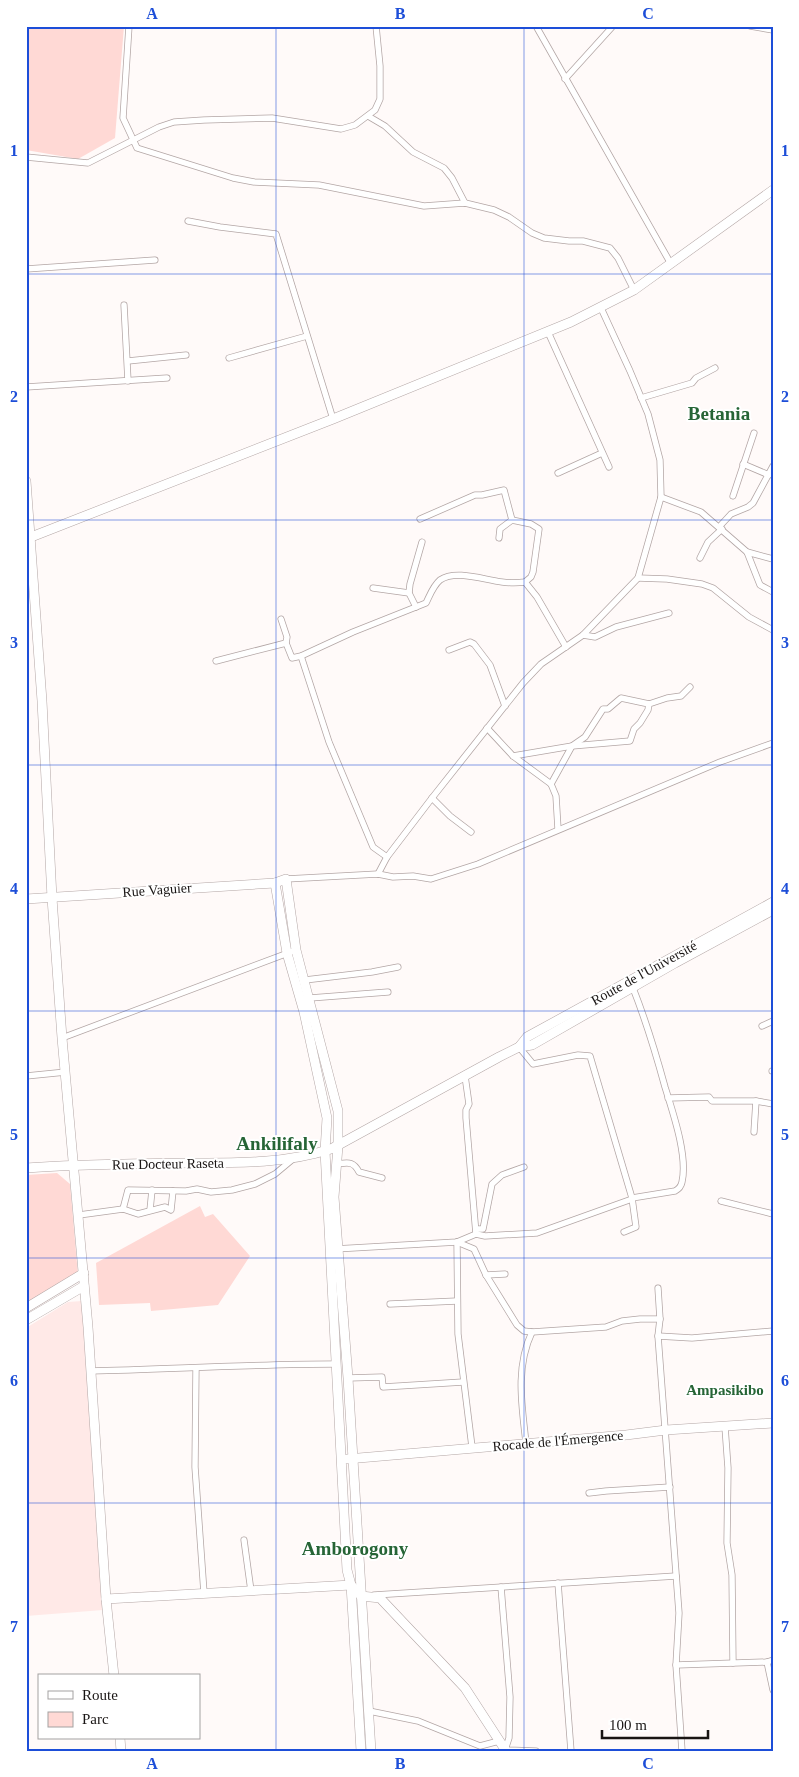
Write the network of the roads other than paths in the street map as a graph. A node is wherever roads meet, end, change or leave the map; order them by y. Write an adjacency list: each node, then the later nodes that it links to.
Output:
1 (129, 26): 9 (street)
2 (376, 26): 8 (street)
3 (536, 26): 7 (street)
4 (613, 26): 7 (street)
5 (750, 26): 6 (street)
6 (773, 30)
7 (564, 79): 15 (street)
8 (368, 116): 9 (street); 12 (street)
9 (134, 141): 10 (street); 12 (street)
10 (26, 156)
11 (773, 190): 15 (street)
12 (465, 203): 17 (street)
13 (188, 221): 21 (street)
14 (155, 260): 16 (street)
15 (671, 264): 17 (street)
16 (26, 270)
17 (634, 290): 19 (street)
18 (124, 304): 24 (street)
19 (601, 308): 20 (street); 29 (street)
20 (548, 332): 30 (street); 32 (street)
21 (307, 336): 23 (street); 30 (street)
22 (186, 355): 24 (street)
23 (229, 358)
24 (128, 361): 27 (street)
25 (715, 368): 29 (street)
26 (167, 378): 27 (street)
27 (128, 381): 28 (street)
28 (26, 387)
29 (641, 398): 40 (street)
30 (333, 419): 45 (street)
31 (754, 433): 33 (street)
32 (602, 453): 35 (street); 36 (street)
33 (743, 464): 37 (street); 39 (street)
34 (773, 466): 37 (street)
35 (610, 467)
36 (558, 473)
37 (768, 475): 43 (street)
38 (26, 481): 45 (street)
39 (733, 496)
40 (661, 497): 43 (street); 50 (street)
41 (420, 519): 42 (street)
42 (512, 520): 44 (street); 51 (street)
43 (721, 528): 47 (street); 48 (street)
44 (499, 538)
45 (28, 539): 80 (street)
46 (422, 542): 54 (street)
47 (747, 552): 49 (street); 53 (street)
48 (700, 558)
49 (773, 559)
50 (638, 578): 58 (street); 59 (street)
51 (525, 582): 55 (street); 61 (street)
52 (373, 588): 54 (street)
53 (773, 592)
54 (409, 593): 55 (street)
55 (416, 607): 63 (street)
56 (669, 613): 59 (street)
57 (281, 619): 60 (street)
58 (773, 630)
59 (583, 635): 61 (street)
60 (286, 643): 63 (street); 64 (street)
61 (566, 647): 67 (street)
62 (449, 650): 67 (street)
63 (301, 656): 76 (street)
64 (216, 661)
65 (690, 687): 66 (street)
66 (649, 704): 70 (street); 70 (street)
67 (505, 706): 68 (street)
68 (487, 728): 71 (street); 73 (street)
69 (773, 743): 74 (street)
70 (572, 746): 71 (street); 72 (street)
71 (513, 756): 72 (street)
72 (551, 784): 74 (street)
73 (432, 798): 75 (street); 76 (street)
74 (558, 829): 77 (street)
75 (471, 832)
76 (387, 857): 77 (street)
77 (378, 874): 78 (street)
78 (286, 879): 79 (street, Rue Vaguier); 84 (street)
79 (275, 883): 80 (street, Rue Vaguier); 85 (street)
80 (52, 898): 81 (street, Rue Vaguier); 93 (street)
81 (26, 900)
82 (773, 902): 94 (street, Route de l'Université)
83 (773, 910): 88 (street, Route de l'Université)
84 (296, 950): 85 (street); 87 (street)
85 (287, 953): 93 (street); 103 (street)
86 (398, 967): 87 (street)
87 (305, 980): 90 (street)
88 (633, 988): 94 (street, Route de l'Université); 98 (street)
89 (388, 992): 90 (street)
90 (310, 998): 102 (street)
91 (773, 1021): 92 (street)
92 (762, 1026)
93 (62, 1038): 95 (street)
94 (518, 1047): 97 (street, Route de l'Université); 112 (street)
95 (66, 1072): 96 (street); 106 (street)
96 (26, 1076)
97 (465, 1076): 102 (street, Route de l'Université); 118 (street)
98 (668, 1098): 99 (street); 112 (street)
99 (756, 1101): 100 (street); 101 (street)
100 (773, 1104)
101 (754, 1132)
102 (338, 1146): 103 (street, Rue Docteur Raseta); 105 (street)
103 (325, 1151): 104 (street, Rue Docteur Raseta); 121 (street)
104 (293, 1158): 106 (street, Rue Docteur Raseta); 111 (street)
105 (336, 1164): 109 (street); 121 (street)
106 (74, 1165): 108 (street, Rue Docteur Raseta); 117 (street)
107 (524, 1167): 118 (street)
108 (26, 1168)
109 (382, 1178)
110 (152, 1190): 111 (street); 114 (street); 115 (street)
111 (173, 1191): 115 (street)
112 (632, 1199): 118 (street); 119 (street)
113 (721, 1201): 116 (street)
114 (122, 1209): 115 (street); 117 (street)
115 (150, 1210)
116 (773, 1214)
117 (79, 1216): 122 (street)
118 (476, 1232): 120 (street)
119 (624, 1232)
120 (457, 1242): 121 (street); 124 (street); 127 (street)
121 (334, 1249): 135 (street); 138 (street)
122 (84, 1273): 125 (street); 129 (street)
123 (505, 1274): 124 (street)
124 (486, 1275): 133 (street)
125 (84, 1286): 131 (street); 137 (street)
126 (658, 1288): 130 (street)
127 (457, 1300): 128 (street); 139 (street)
128 (390, 1304)
129 (26, 1308)
130 (660, 1319): 133 (street); 134 (street)
131 (26, 1320)
132 (773, 1331): 134 (street)
133 (532, 1332): 143 (street)
134 (658, 1336): 142 (street)
135 (337, 1364): 136 (street); 145 (street)
136 (196, 1368): 137 (street); 154 (street)
137 (90, 1371): 156 (street)
138 (348, 1378): 139 (street); 145 (street)
139 (464, 1382): 144 (street)
140 (773, 1423): 141 (street, Rocade de l'Émergence)
141 (725, 1427): 142 (street, Rocade de l'Émergence); 158 (street)
142 (666, 1430): 143 (street, Rocade de l'Émergence); 146 (street)
143 (526, 1443): 144 (street, Rocade de l'Émergence)
144 (472, 1447): 145 (street, Rocade de l'Émergence)
145 (347, 1459): 151 (street); 155 (street)
146 (670, 1487): 147 (street); 149 (street)
147 (589, 1493)
148 (244, 1540): 153 (street)
149 (676, 1576): 150 (street); 159 (street)
150 (558, 1583): 152 (street); 168 (street)
151 (351, 1585): 153 (street); 155 (street); 165 (street)
152 (500, 1587): 155 (street); 164 (street)
153 (251, 1591): 154 (street)
154 (204, 1593): 156 (street)
155 (361, 1596): 162 (street); 163 (street)
156 (106, 1599): 160 (street)
157 (770, 1661): 158 (street); 161 (street)
158 (733, 1663): 159 (street)
159 (676, 1665): 169 (street)
160 (114, 1674)
161 (773, 1690)
162 (369, 1712): 163 (street); 166 (street)
163 (499, 1741): 164 (street)
164 (506, 1750): 167 (street)
165 (361, 1751)
166 (371, 1751)
167 (536, 1751)
168 (570, 1751)
169 (682, 1751)

